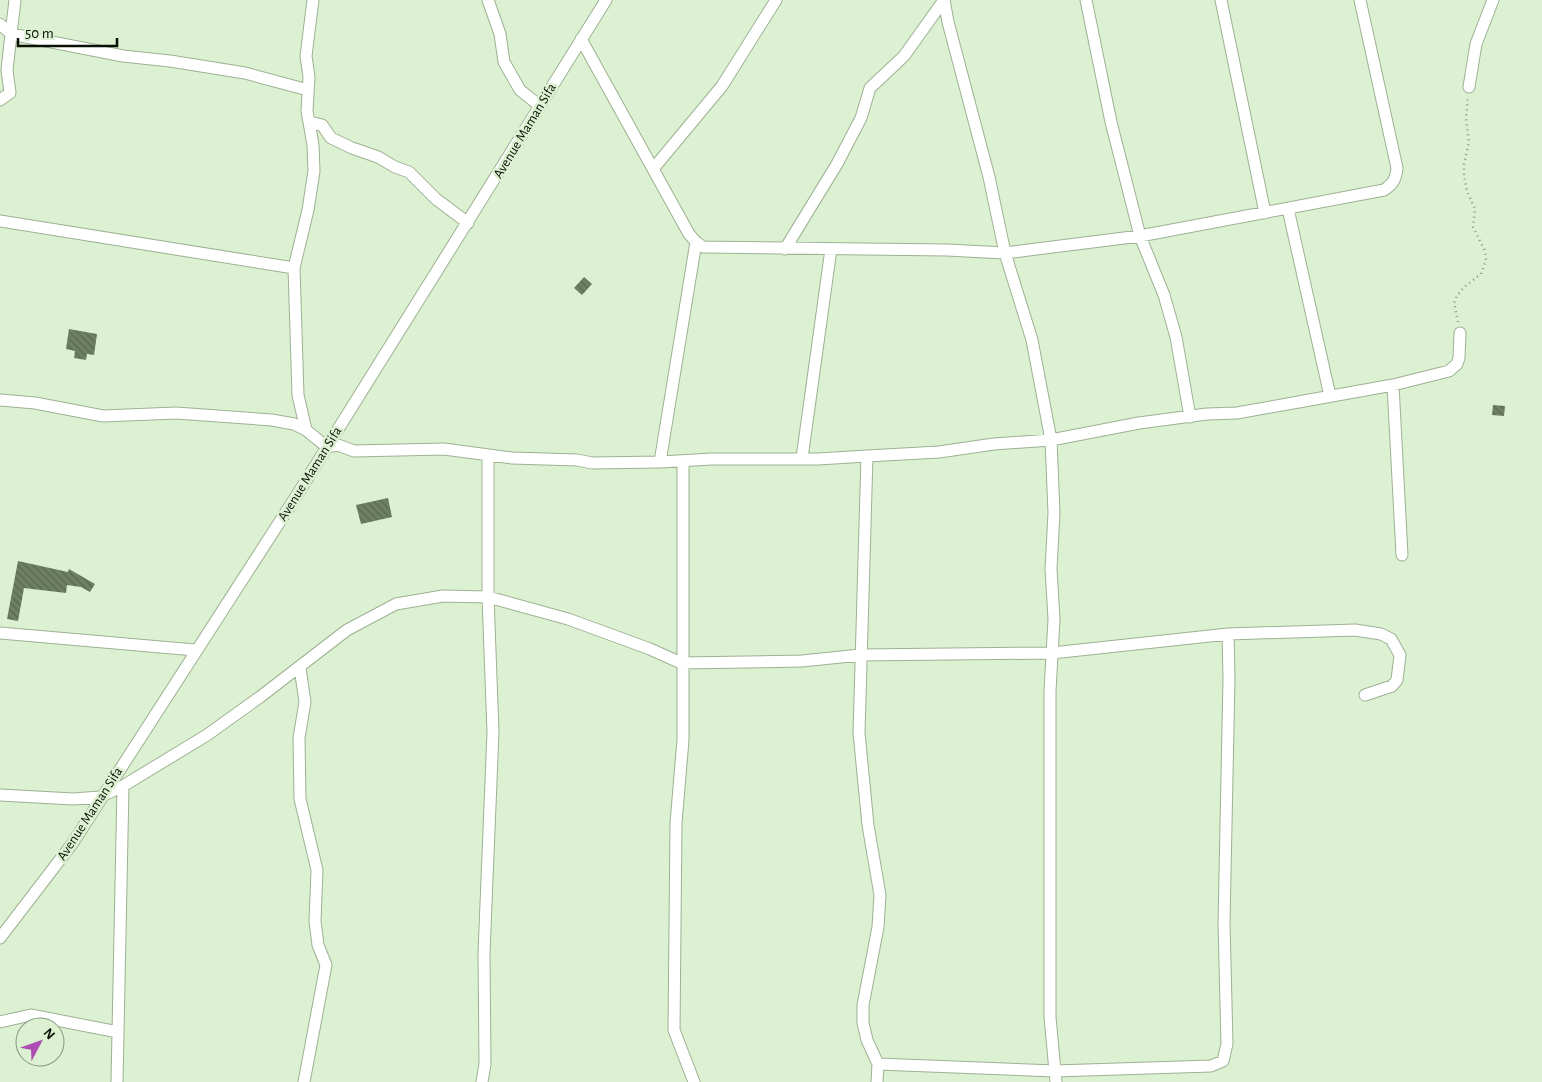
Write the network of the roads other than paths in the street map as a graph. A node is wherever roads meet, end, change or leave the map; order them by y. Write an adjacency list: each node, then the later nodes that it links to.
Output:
1 (15, 0): 12 (street)
2 (312, 0): 15 (street)
3 (488, 0): 17 (street)
4 (606, 0): 13 (street, Avenue Maman Sifa)
5 (776, 0): 19 (street)
6 (944, 0): 26 (street); 28 (street)
7 (1086, 0): 24 (street)
8 (1221, 0): 21 (street)
9 (1360, 0): 20 (street)
10 (1493, 0): 14 (street)
11 (0, 24): 12 (street)
12 (11, 34): 15 (street); 16 (street)
13 (581, 39): 17 (street, Avenue Maman Sifa); 19 (street)
14 (1469, 87)
15 (308, 90): 18 (street)
16 (0, 100)
17 (540, 106): 23 (street, Avenue Maman Sifa)
18 (310, 122): 23 (street); 29 (street)
19 (653, 169): 25 (street)
20 (1288, 208): 21 (street); 32 (street)
21 (1265, 213): 24 (street)
22 (0, 221): 29 (street)
23 (468, 223): 37 (street, Avenue Maman Sifa)
24 (1140, 236): 28 (street); 34 (street)
25 (696, 242): 26 (street); 42 (street)
26 (785, 249): 27 (street)
27 (830, 249): 28 (street); 40 (street)
28 (1005, 252): 36 (street)
29 (294, 268): 35 (street)
30 (1460, 333): 31 (street)
31 (1393, 385): 32 (street); 43 (street)
32 (1330, 396): 34 (street)
33 (0, 400): 35 (street)
34 (1190, 417): 36 (street)
35 (306, 430): 37 (street)
36 (1051, 440): 39 (street); 48 (street)
37 (327, 447): 38 (street); 47 (street, Avenue Maman Sifa)
38 (488, 455): 42 (street); 44 (street)
39 (867, 456): 40 (street); 49 (street)
40 (802, 458): 41 (street)
41 (683, 461): 42 (street); 50 (street)
42 (660, 462)
43 (1402, 555)
44 (488, 598): 50 (street); 51 (street); 63 (street)
45 (0, 633): 47 (street)
46 (1228, 634): 48 (street); 52 (street); 60 (street)
47 (195, 650): 55 (street, Avenue Maman Sifa)
48 (1052, 653): 49 (street); 60 (street)
49 (860, 655): 50 (street); 59 (street)
50 (682, 664): 64 (street)
51 (300, 668): 53 (street); 62 (street)
52 (1365, 695)
53 (123, 786): 55 (street); 58 (street)
54 (0, 795): 55 (street)
55 (100, 797): 56 (street, Avenue Maman Sifa)
56 (0, 938)
57 (0, 1022): 58 (street)
58 (118, 1032): 61 (street)
59 (878, 1064): 60 (street); 65 (street)
60 (1055, 1076)
61 (117, 1082)
62 (304, 1082)
63 (482, 1082)
64 (694, 1082)
65 (877, 1082)

